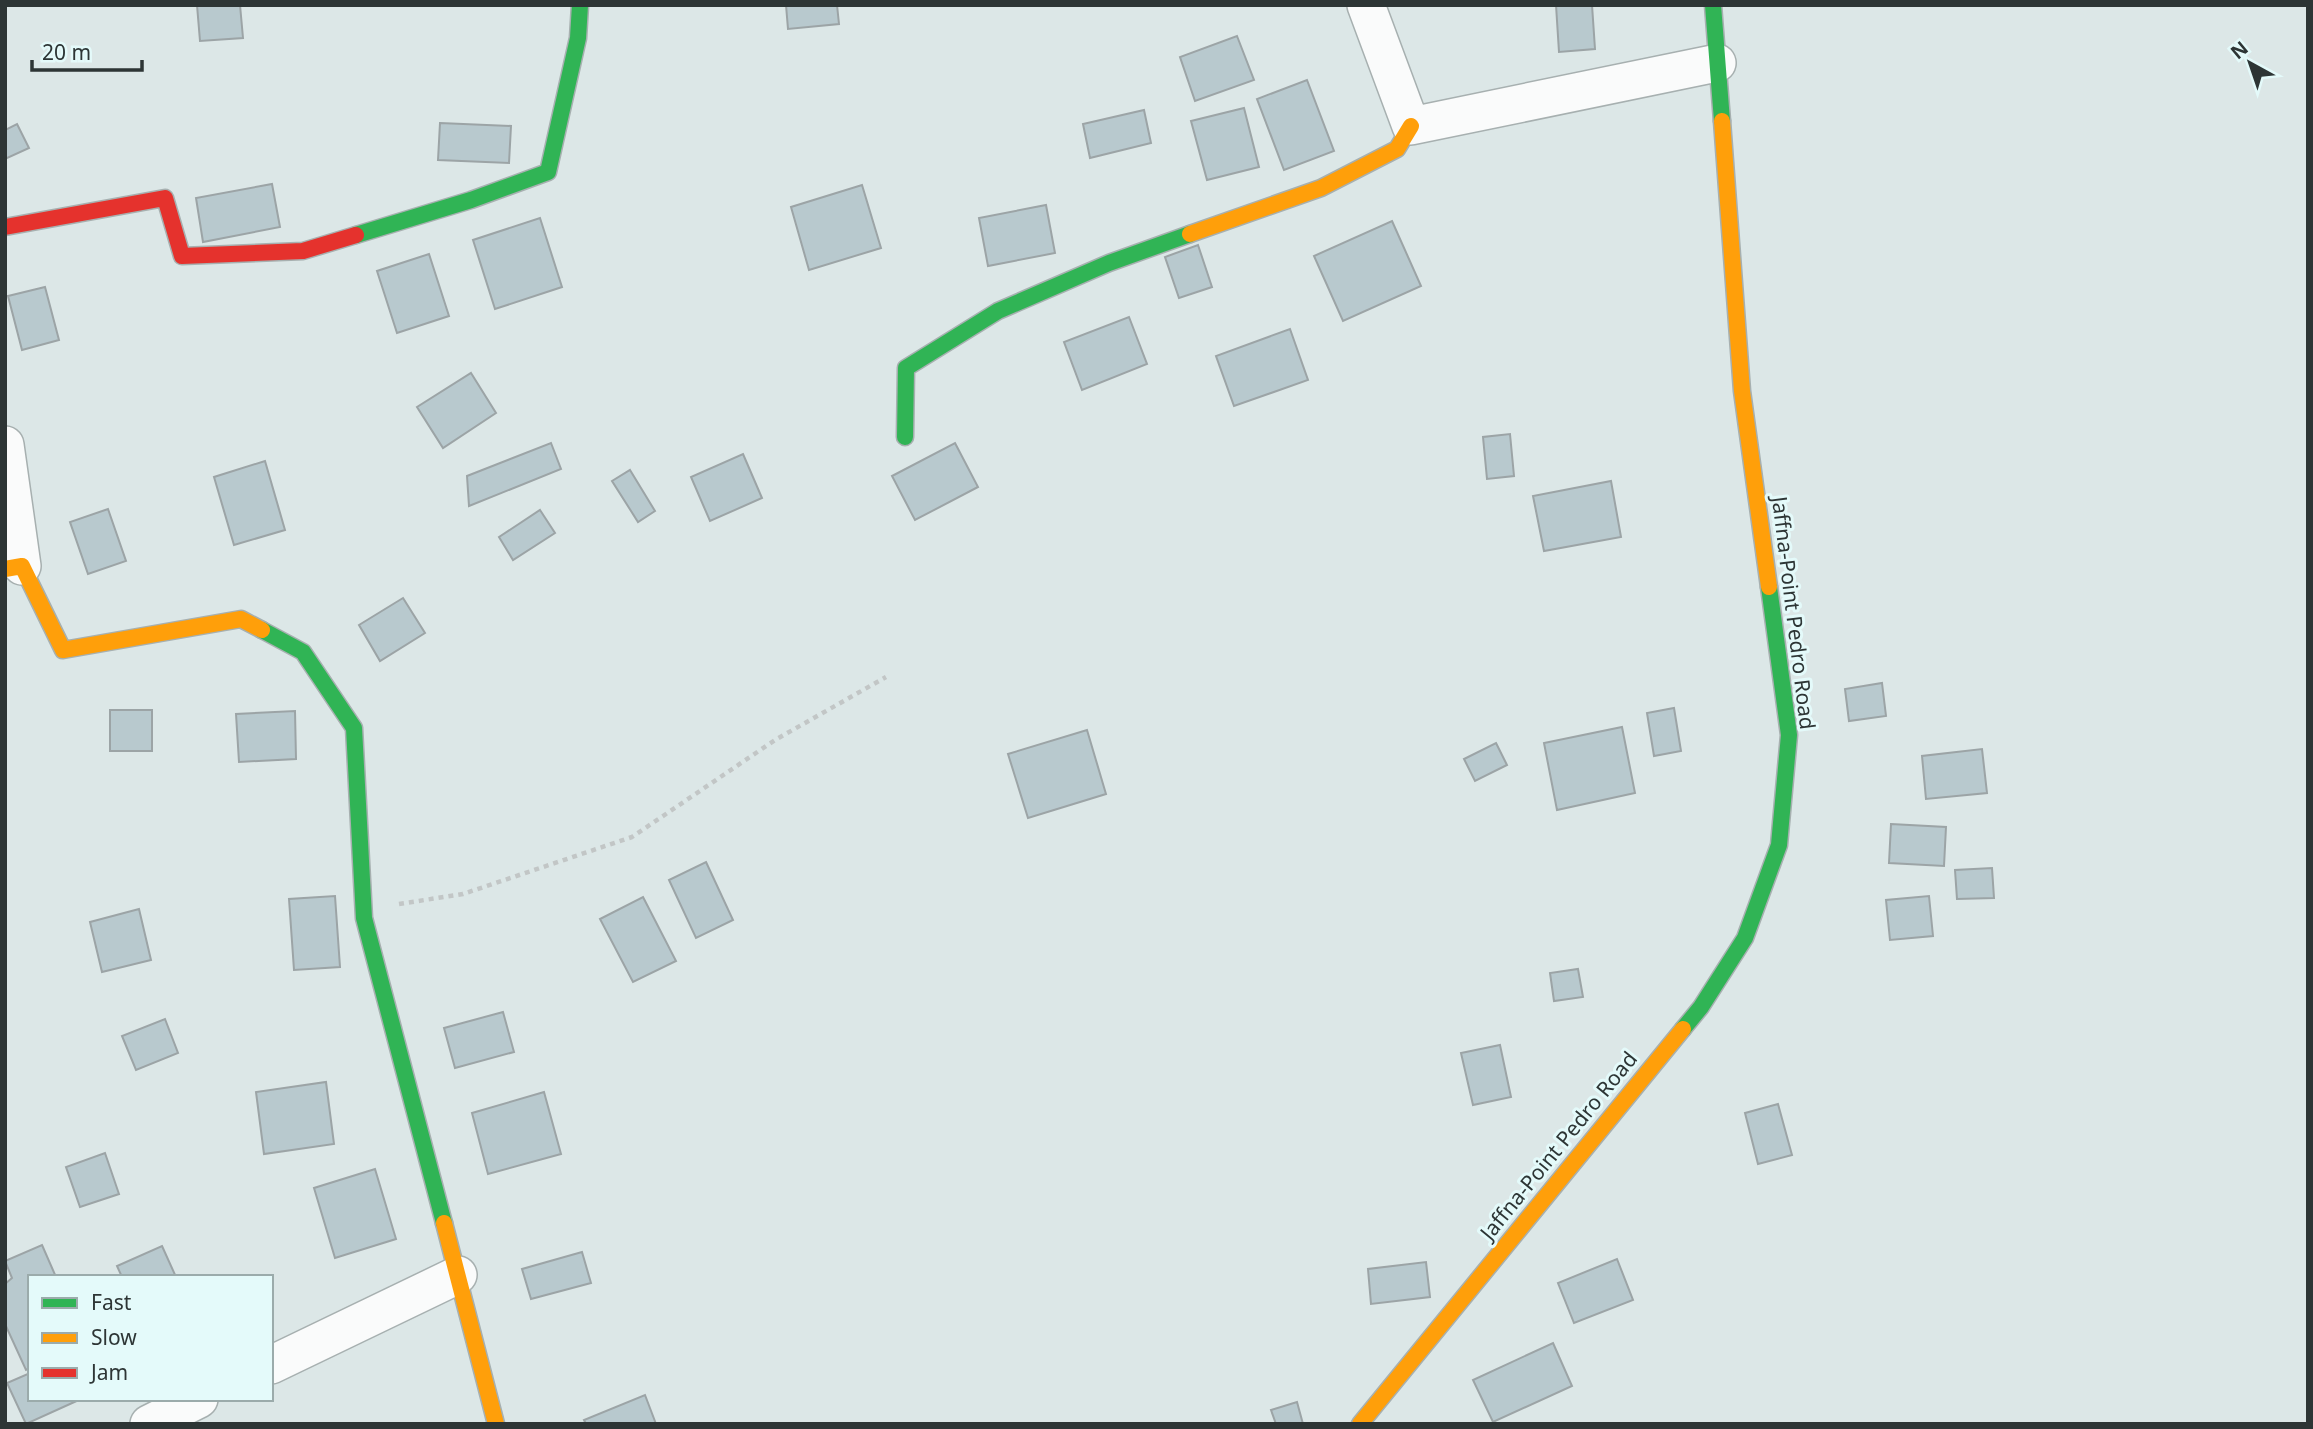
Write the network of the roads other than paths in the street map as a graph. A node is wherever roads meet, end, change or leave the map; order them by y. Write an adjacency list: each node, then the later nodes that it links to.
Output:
1 (580, 5): 6 (street)
2 (1366, 5): 5 (street)
3 (1713, 5): 4 (street, Jaffna-Point Pedro Road)
4 (1717, 63): 5 (street); 15 (street, Jaffna-Point Pedro Road)
5 (1411, 125): 7 (street)
6 (5, 227)
7 (905, 437)
8 (5, 445): 9 (street)
9 (13, 568): 10 (street)
10 (458, 1275): 11 (street); 14 (street)
11 (273, 1364)
12 (195, 1401): 13 (street)
13 (149, 1424)
14 (496, 1424)
15 (1360, 1424)

